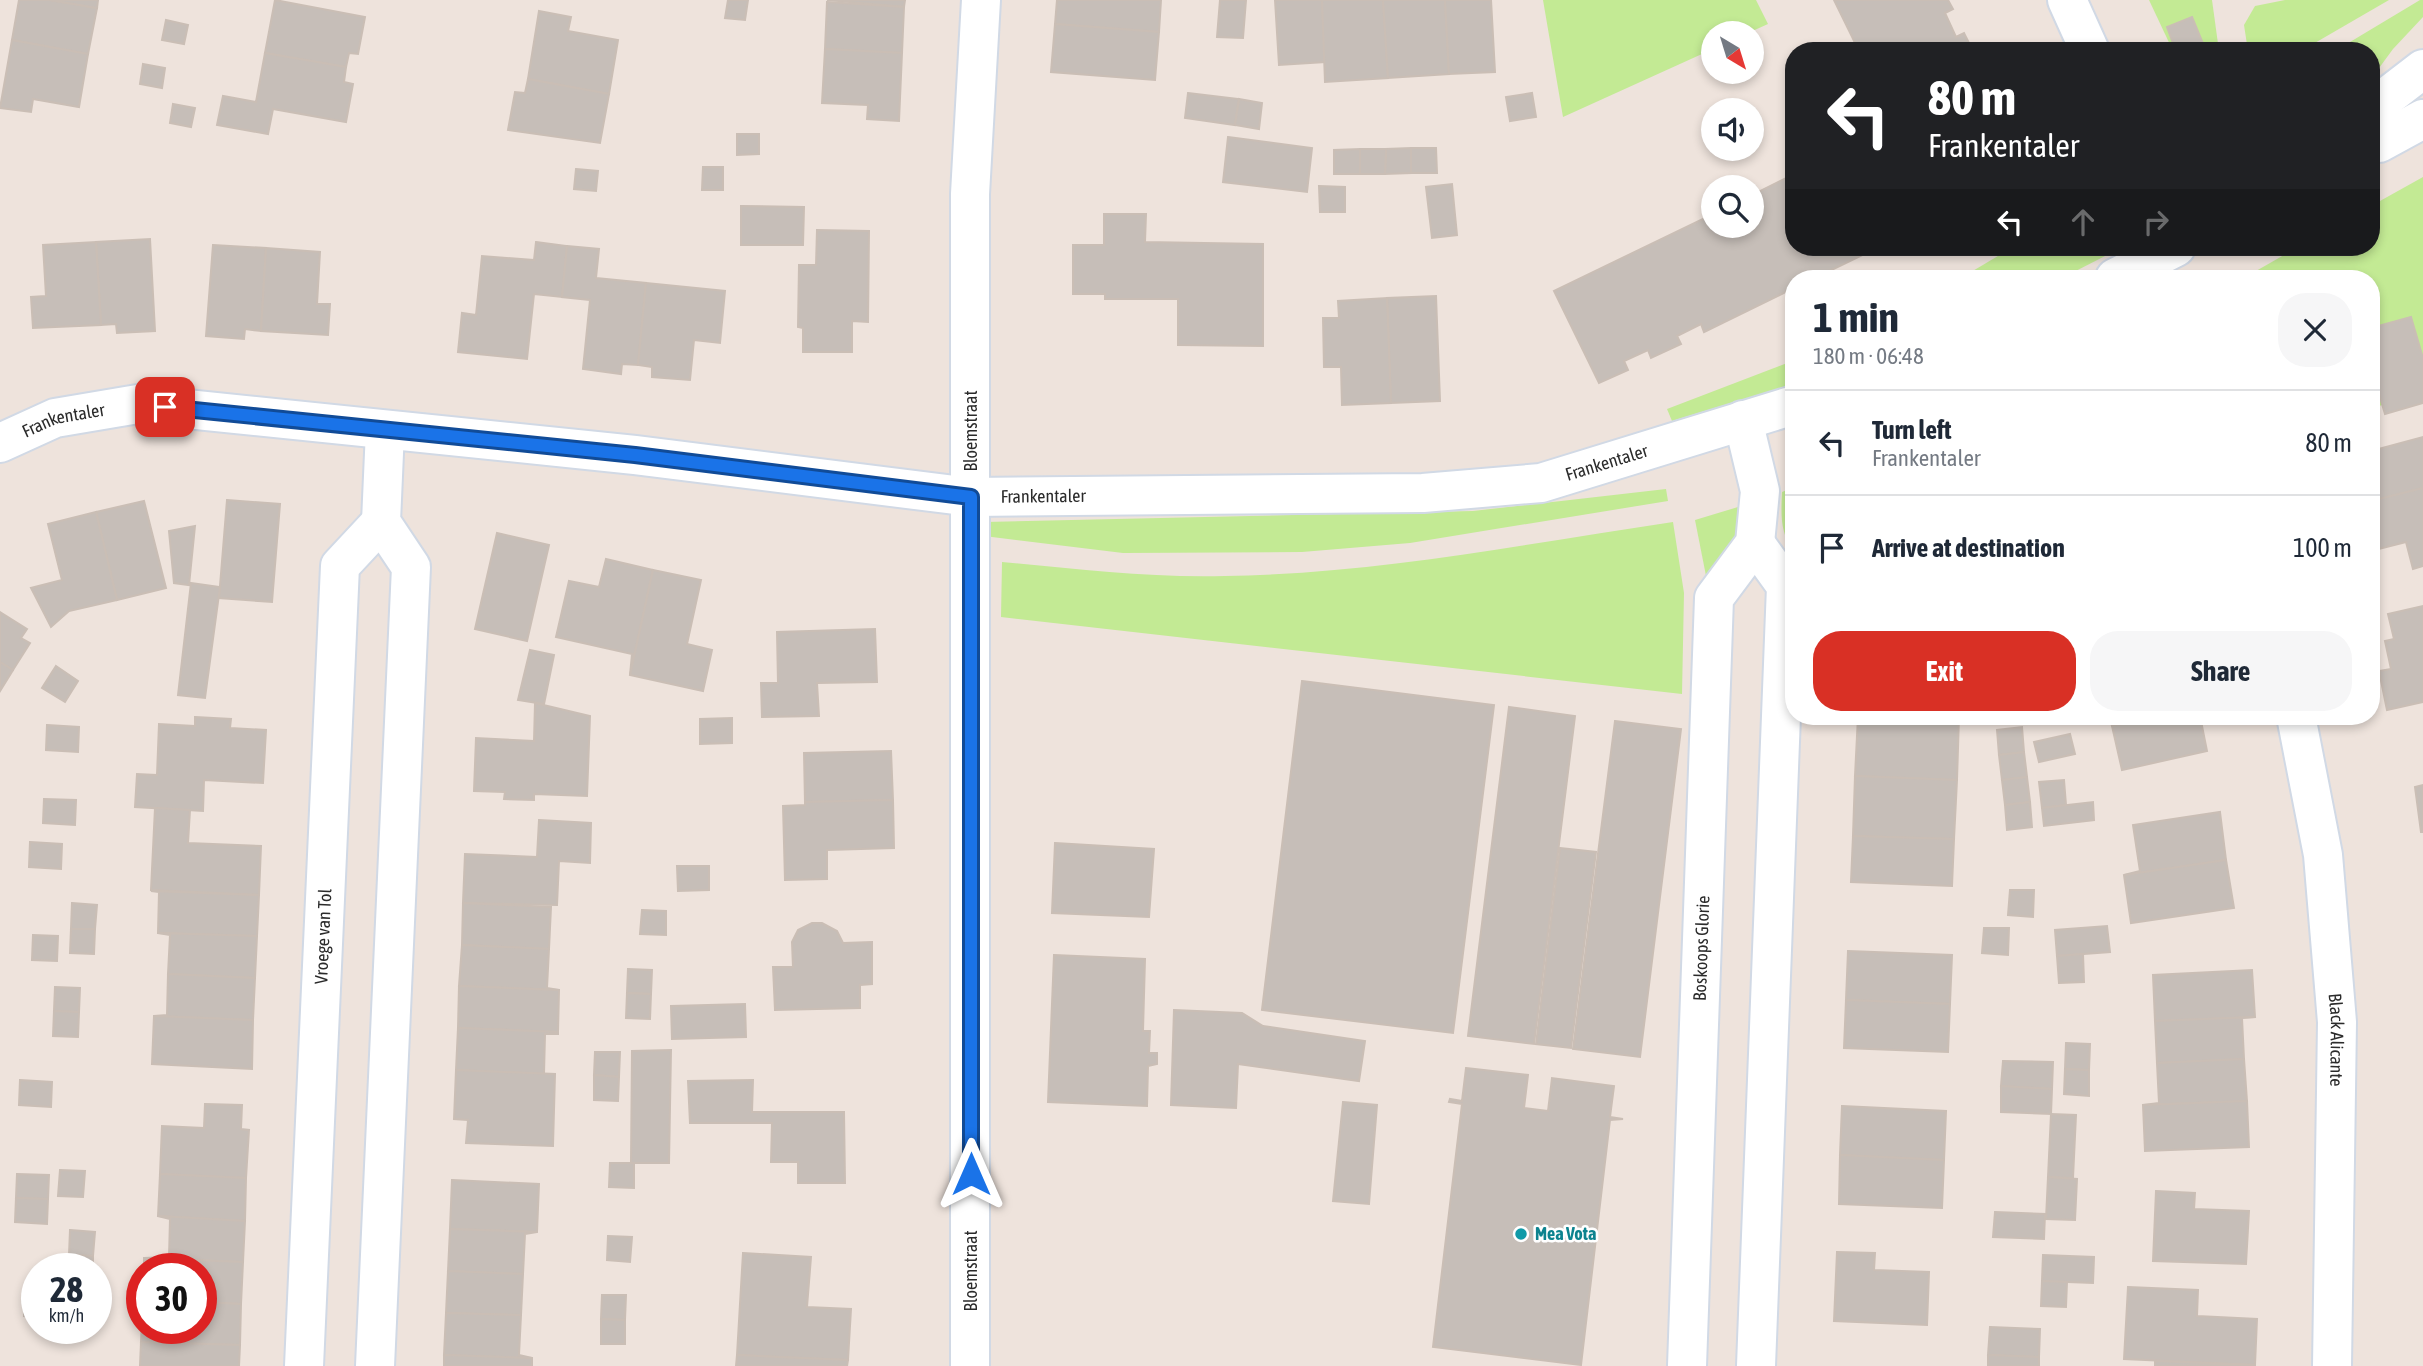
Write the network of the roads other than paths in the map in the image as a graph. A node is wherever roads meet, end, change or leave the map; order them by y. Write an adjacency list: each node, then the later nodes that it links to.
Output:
1 (981, 0): 14 (street, Bloemstraat)
2 (2067, 0): 3 (street)
3 (2086, 42)
4 (2423, 69): 5 (street)
5 (2380, 102)
6 (2423, 119): 7 (street)
7 (2380, 142)
8 (2173, 256): 9 (street)
9 (2136, 270)
10 (1785, 408): 11 (street, Frankentaler)
11 (1743, 420): 14 (street, Frankentaler); 16 (street)
12 (385, 429): 13 (street, Frankentaler); 14 (street, Frankentaler); 15 (street)
13 (0, 443)
14 (971, 497): 22 (street, Bloemstraat)
15 (381, 522): 20 (street, Vroege van Tol); 21 (street)
16 (1755, 543): 17 (street); 23 (street, Boskoops Glorie)
17 (1785, 583)
18 (1785, 636): 24 (street)
19 (2298, 725): 25 (street, Black Alicante)
20 (304, 1366)
21 (375, 1366)
22 (970, 1366)
23 (1687, 1366)
24 (1756, 1366)
25 (2332, 1366)

